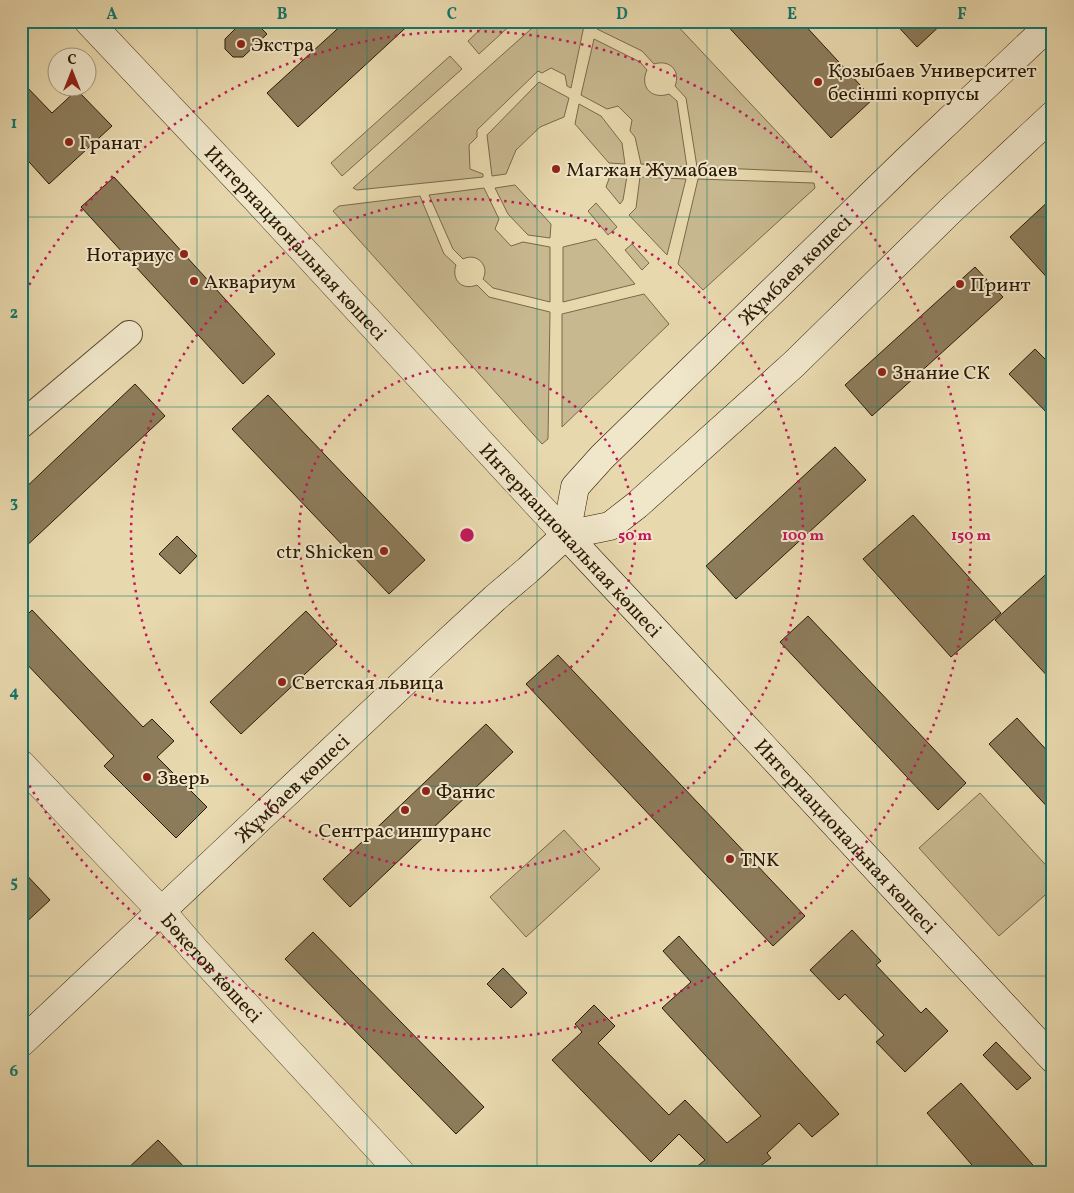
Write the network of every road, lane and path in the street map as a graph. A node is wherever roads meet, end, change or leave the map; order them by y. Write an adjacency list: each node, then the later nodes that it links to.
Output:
1 (88, 21): 6 (main road, Интернациональная көшесі)
2 (1053, 22): 6 (main road, Жұмбаев көшесі)
3 (1053, 115): 6 (main road)
4 (129, 334): 5 (street)
5 (21, 425)
6 (566, 535): 8 (main road, Жұмбаев көшесі); 10 (main road, Интернациональная көшесі)
7 (21, 764): 8 (main road, Бөкетов көшесі)
8 (162, 912): 9 (main road, Жұмбаев көшесі); 11 (main road, Бөкетов көшесі)
9 (21, 1043)
10 (1053, 1059)
11 (400, 1172)

